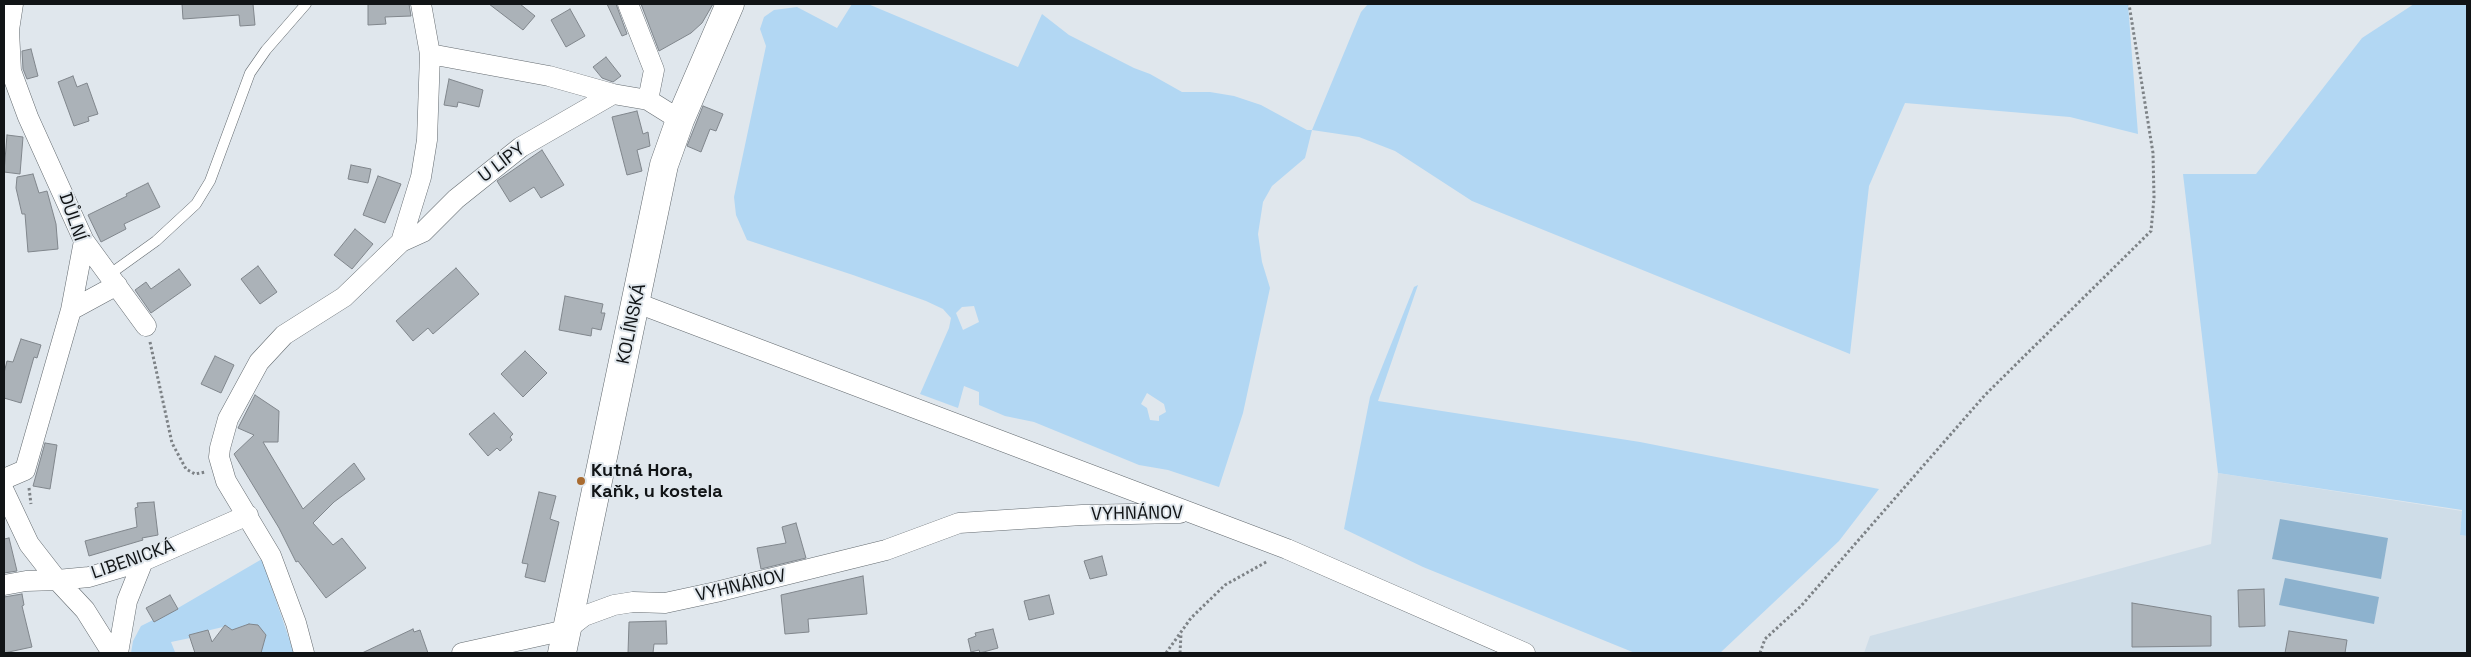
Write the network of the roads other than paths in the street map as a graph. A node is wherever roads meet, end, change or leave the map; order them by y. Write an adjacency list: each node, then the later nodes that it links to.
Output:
1 (13, 4): 10 (street, DŮLNÍ)
2 (306, 4): 12 (lane)
3 (421, 4): 6 (street)
4 (628, 4): 8 (street)
5 (730, 4): 9 (street, KOLÍNSKÁ)
6 (430, 54): 7 (street); 11 (street)
7 (613, 94): 8 (street); 11 (street, U LÍPY)
8 (648, 100): 9 (street)
9 (680, 120): 13 (street, KOLÍNSKÁ)
10 (84, 241): 12 (street); 14 (street, DŮLNÍ)
11 (401, 242): 19 (street)
12 (113, 280): 14 (street); 15 (street)
13 (636, 303): 18 (street, VYHNÁNOV); 23 (street, KOLÍNSKÁ)
14 (71, 310): 16 (street, DŮLNÍ)
15 (146, 326)
16 (4, 479)
17 (4, 491): 21 (street)
18 (1192, 512): 23 (street, VYHNÁNOV); 28 (street)
19 (248, 515): 20 (street, LIBENICKÁ); 26 (street)
20 (143, 561): 21 (street, LIBENICKÁ); 25 (street)
21 (57, 580): 22 (street, LIBENICKÁ); 24 (street)
22 (4, 585)
23 (564, 641): 27 (street)
24 (112, 653)
25 (118, 653)
26 (304, 653)
27 (462, 653)
28 (1525, 653)

